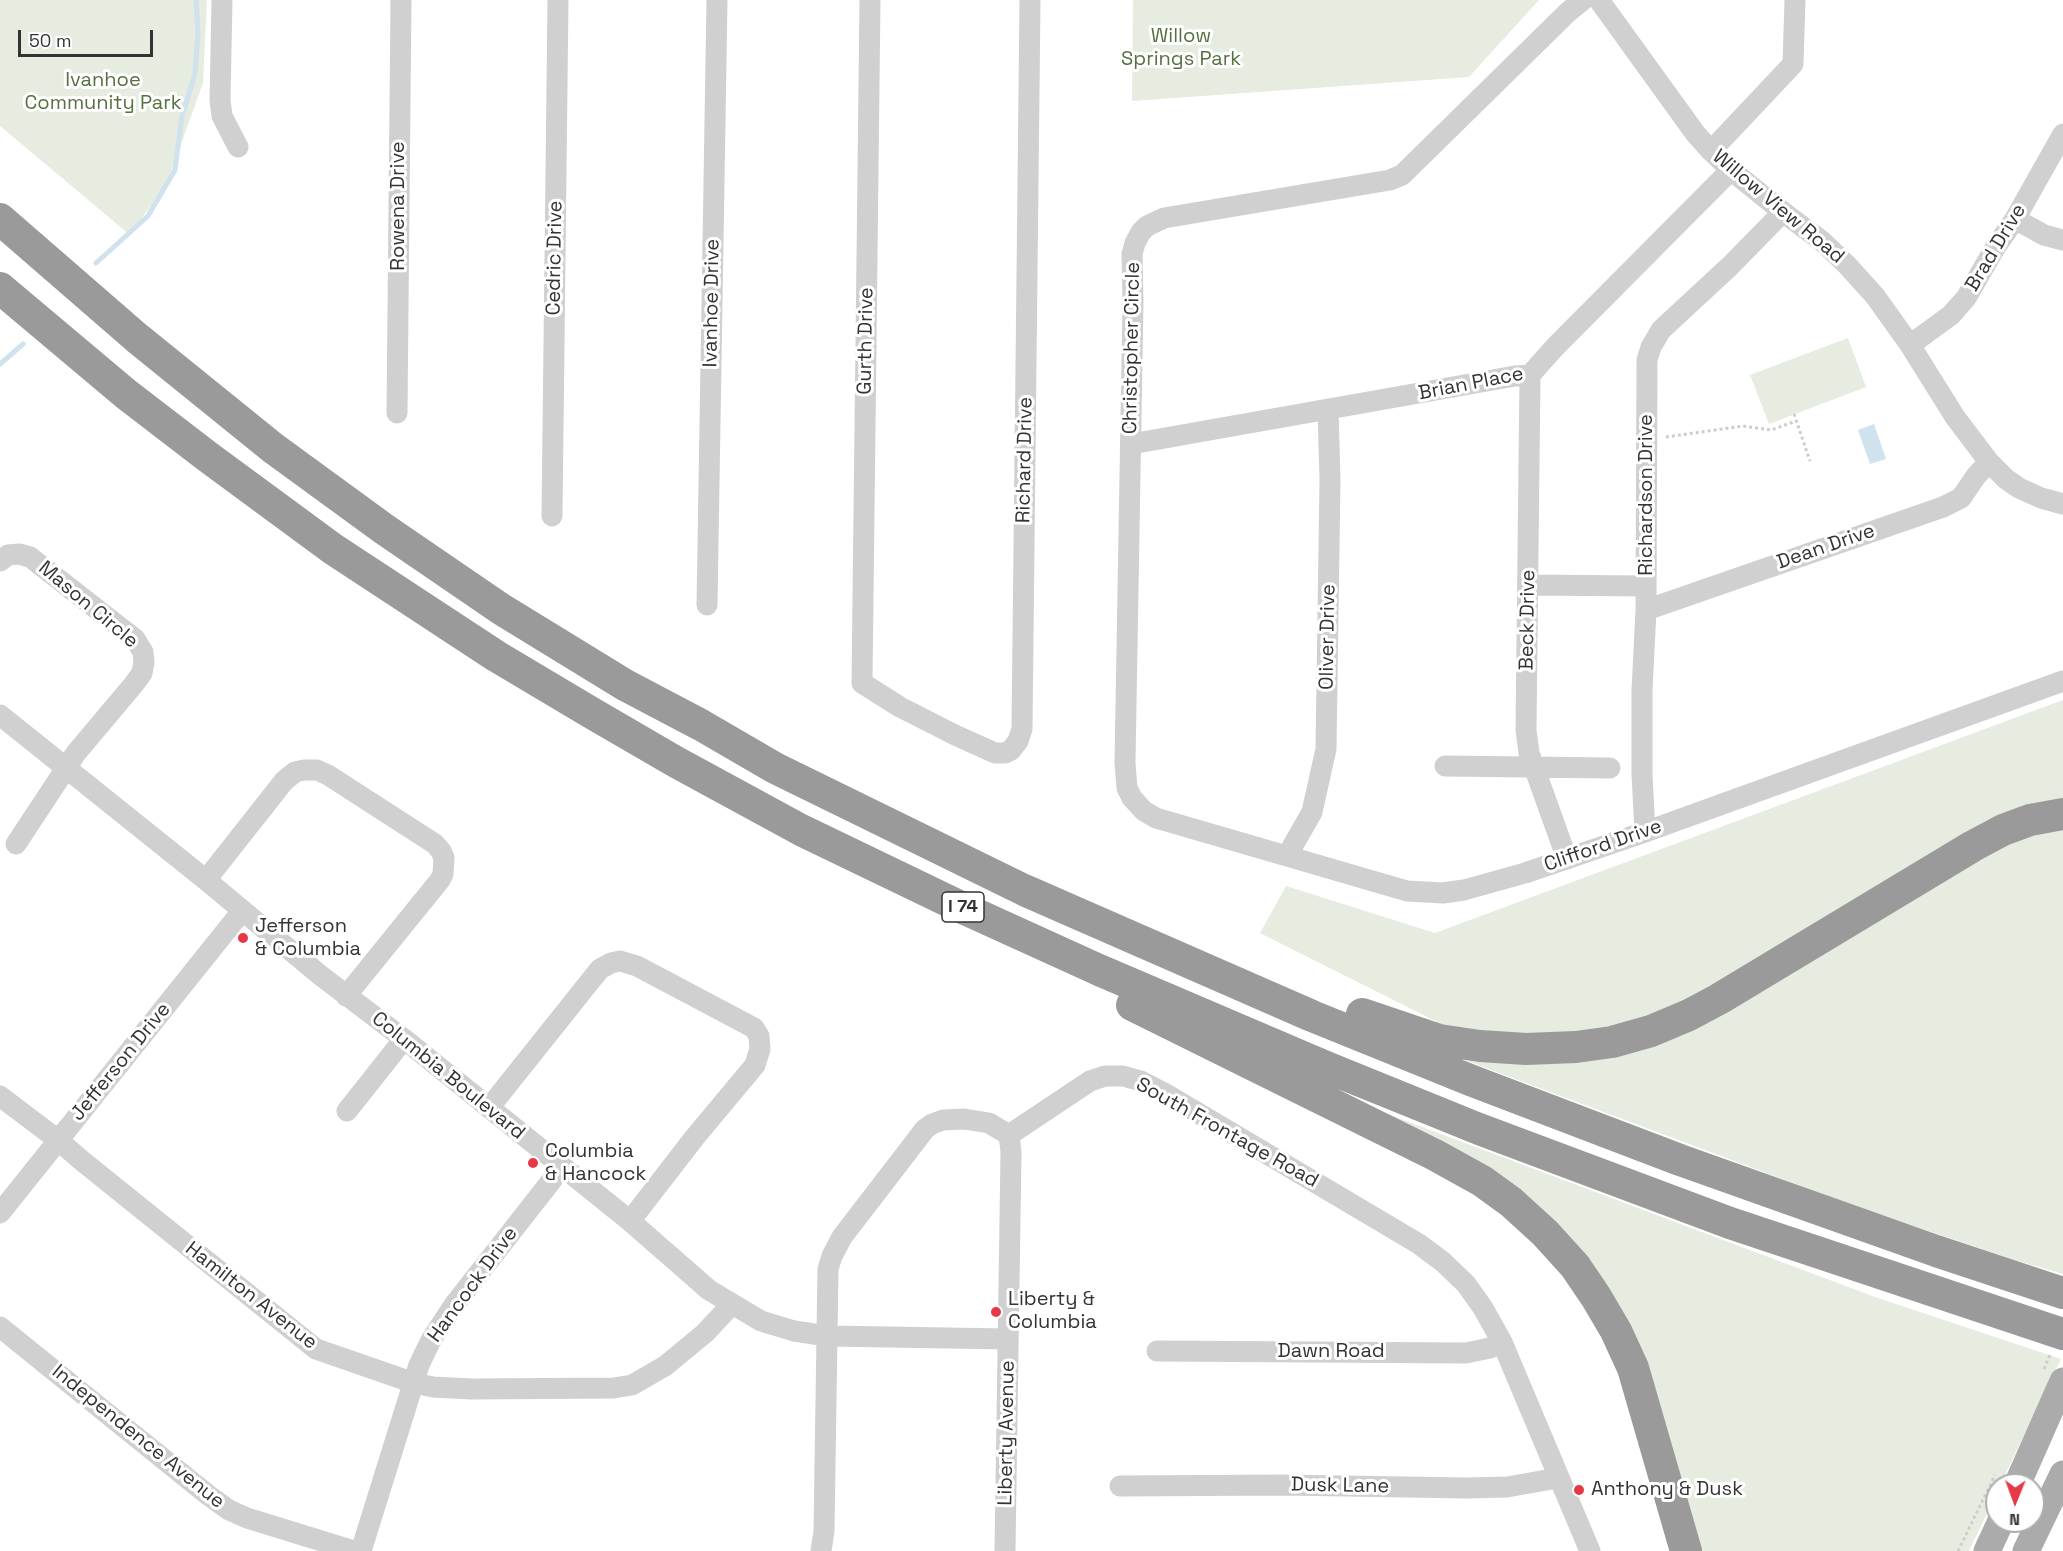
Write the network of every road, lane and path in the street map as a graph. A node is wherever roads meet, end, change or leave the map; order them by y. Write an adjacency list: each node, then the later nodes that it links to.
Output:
1 (222, 0): 11 (street)
2 (400, 0): 22 (street, Rowena Drive)
3 (558, 0): 30 (street, Cedric Drive)
4 (717, 0): 34 (street, Ivanhoe Drive)
5 (870, 0): 37 (street, Gurth Drive)
6 (1030, 0): 37 (street, Richard Drive)
7 (1583, 0): 26 (street, Christopher Circle)
8 (1599, 0): 12 (street, Willow View Road)
9 (1795, 0): 12 (street)
10 (2063, 134): 16 (street, Brad Drive)
11 (238, 147)
12 (1711, 151): 13 (street, Willow View Road)
13 (1731, 170): 14 (street, Willow View Road); 20 (street, Brian Place)
14 (1783, 213): 19 (street, Willow View Road); 25 (street, Richardson Drive)
15 (0, 219): 50 (highway, I 74)
16 (2015, 219): 17 (street); 19 (street, Brad Drive)
17 (2063, 240)
18 (0, 288): 51 (highway, I 74)
19 (1910, 345): 28 (street, Willow View Road)
20 (1530, 375): 21 (street, Brian Place); 32 (street, Beck Drive)
21 (1328, 410): 26 (street, Brian Place); 47 (street, Oliver Drive)
22 (397, 413)
23 (1794, 414): 24 (path)
24 (1796, 421): 25 (path); 27 (path)
25 (1647, 440): 33 (street, Richardson Drive)
26 (1131, 444): 43 (street, Christopher Circle)
27 (1810, 460)
28 (1989, 462): 29 (street, Willow View Road); 35 (street, Dean Drive)
29 (2063, 504)
30 (552, 516)
31 (0, 561): 41 (street, Mason Circle)
32 (1528, 585): 33 (street); 40 (street, Beck Drive)
33 (1646, 586): 35 (street, Richardson Drive)
34 (707, 605)
35 (1646, 610): 45 (street, Richardson Drive)
36 (2063, 681): 45 (street, Clifford Drive)
37 (862, 683)
38 (0, 715): 41 (street, Columbia Boulevard)
39 (1445, 766): 40 (street)
40 (1534, 767): 42 (street); 48 (street, Beck Drive)
41 (67, 768): 46 (street, Mason Circle); 49 (street, Columbia Boulevard)
42 (1610, 768)
43 (1137, 803): 47 (street, Clifford Drive)
44 (2063, 814): 50 (highway)
45 (1645, 832): 48 (street, Clifford Drive)
46 (16, 844)
47 (1287, 856): 48 (street, Clifford Drive)
48 (1567, 859)
49 (206, 880): 52 (street, Columbia Boulevard); 53 (street)
50 (1024, 890): 63 (highway, I 74)
51 (968, 910): 66 (highway, I 74); 83 (highway)
52 (242, 911): 53 (street, Columbia Boulevard); 59 (street, Jefferson Drive)
53 (346, 996): 54 (street, Columbia Boulevard)
54 (404, 1039): 56 (street, Columbia Boulevard); 57 (street)
55 (0, 1096): 59 (street, Hamilton Avenue)
56 (489, 1108): 60 (street, Columbia Boulevard); 62 (street)
57 (347, 1111)
58 (1009, 1135): 67 (street); 68 (street, Liberty Avenue); 69 (street, South Frontage Road)
59 (58, 1140): 61 (street, Jefferson Drive); 72 (street, Hamilton Avenue)
60 (560, 1165): 62 (street, Columbia Boulevard); 72 (street, Hancock Drive)
61 (0, 1213)
62 (630, 1221): 64 (street, Columbia Boulevard)
63 (2052, 1289)
64 (732, 1304): 67 (street, Columbia Boulevard); 72 (street, Hamilton Avenue)
65 (0, 1327): 78 (street, Independence Avenue)
66 (2063, 1334)
67 (827, 1336): 68 (street, Columbia Boulevard); 80 (street)
68 (1008, 1339): 81 (street, Liberty Avenue)
69 (1502, 1342): 70 (street, Dawn Road); 75 (street, South Frontage Road)
70 (1157, 1351)
71 (2063, 1381): 73 (main road)
72 (414, 1383): 79 (street, Hancock Drive)
73 (2022, 1473)
74 (2063, 1474): 85 (main road)
75 (1558, 1478): 76 (street, Dusk Lane); 82 (street, South Frontage Road)
76 (1120, 1486)
77 (1995, 1533): 84 (main road)
78 (354, 1551)
79 (361, 1551)
80 (821, 1551)
81 (1005, 1551)
82 (1590, 1551)
83 (1686, 1551)
84 (1987, 1551)
85 (2026, 1551)

